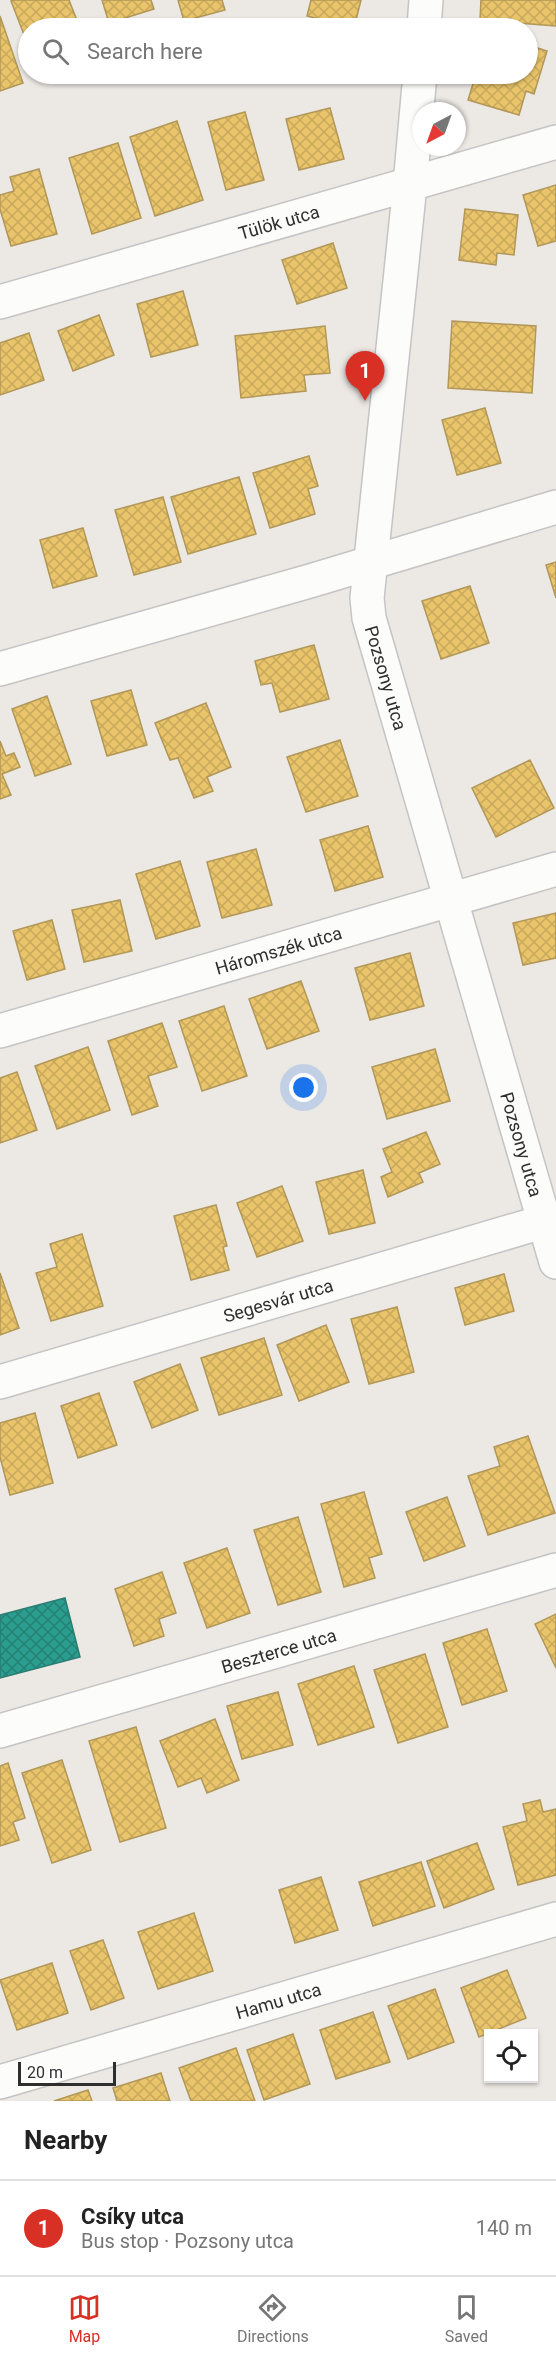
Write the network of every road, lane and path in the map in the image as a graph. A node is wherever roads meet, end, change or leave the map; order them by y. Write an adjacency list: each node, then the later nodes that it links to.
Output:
1 (426, 0): 2 (street)
2 (425, 18)
3 (419, 84): 5 (street, Pozsony utca)
4 (556, 142): 5 (street, Tülök utca)
5 (410, 184): 6 (street, Tülök utca); 8 (street, Pozsony utca)
6 (0, 302)
7 (556, 507): 8 (street)
8 (371, 561): 9 (street); 11 (street, Pozsony utca)
9 (0, 669)
10 (556, 869): 11 (street, Háromszék utca)
11 (451, 900): 12 (street, Háromszék utca); 13 (street, Pozsony utca)
12 (0, 1031)
13 (550, 1220): 14 (street, Pozsony utca); 15 (street, Segesvár utca)
14 (556, 1262)
15 (0, 1382)
16 (556, 1570): 17 (street, Beszterce utca)
17 (0, 1731)
18 (556, 1919): 19 (street, Hamu utca)
19 (0, 2082)

